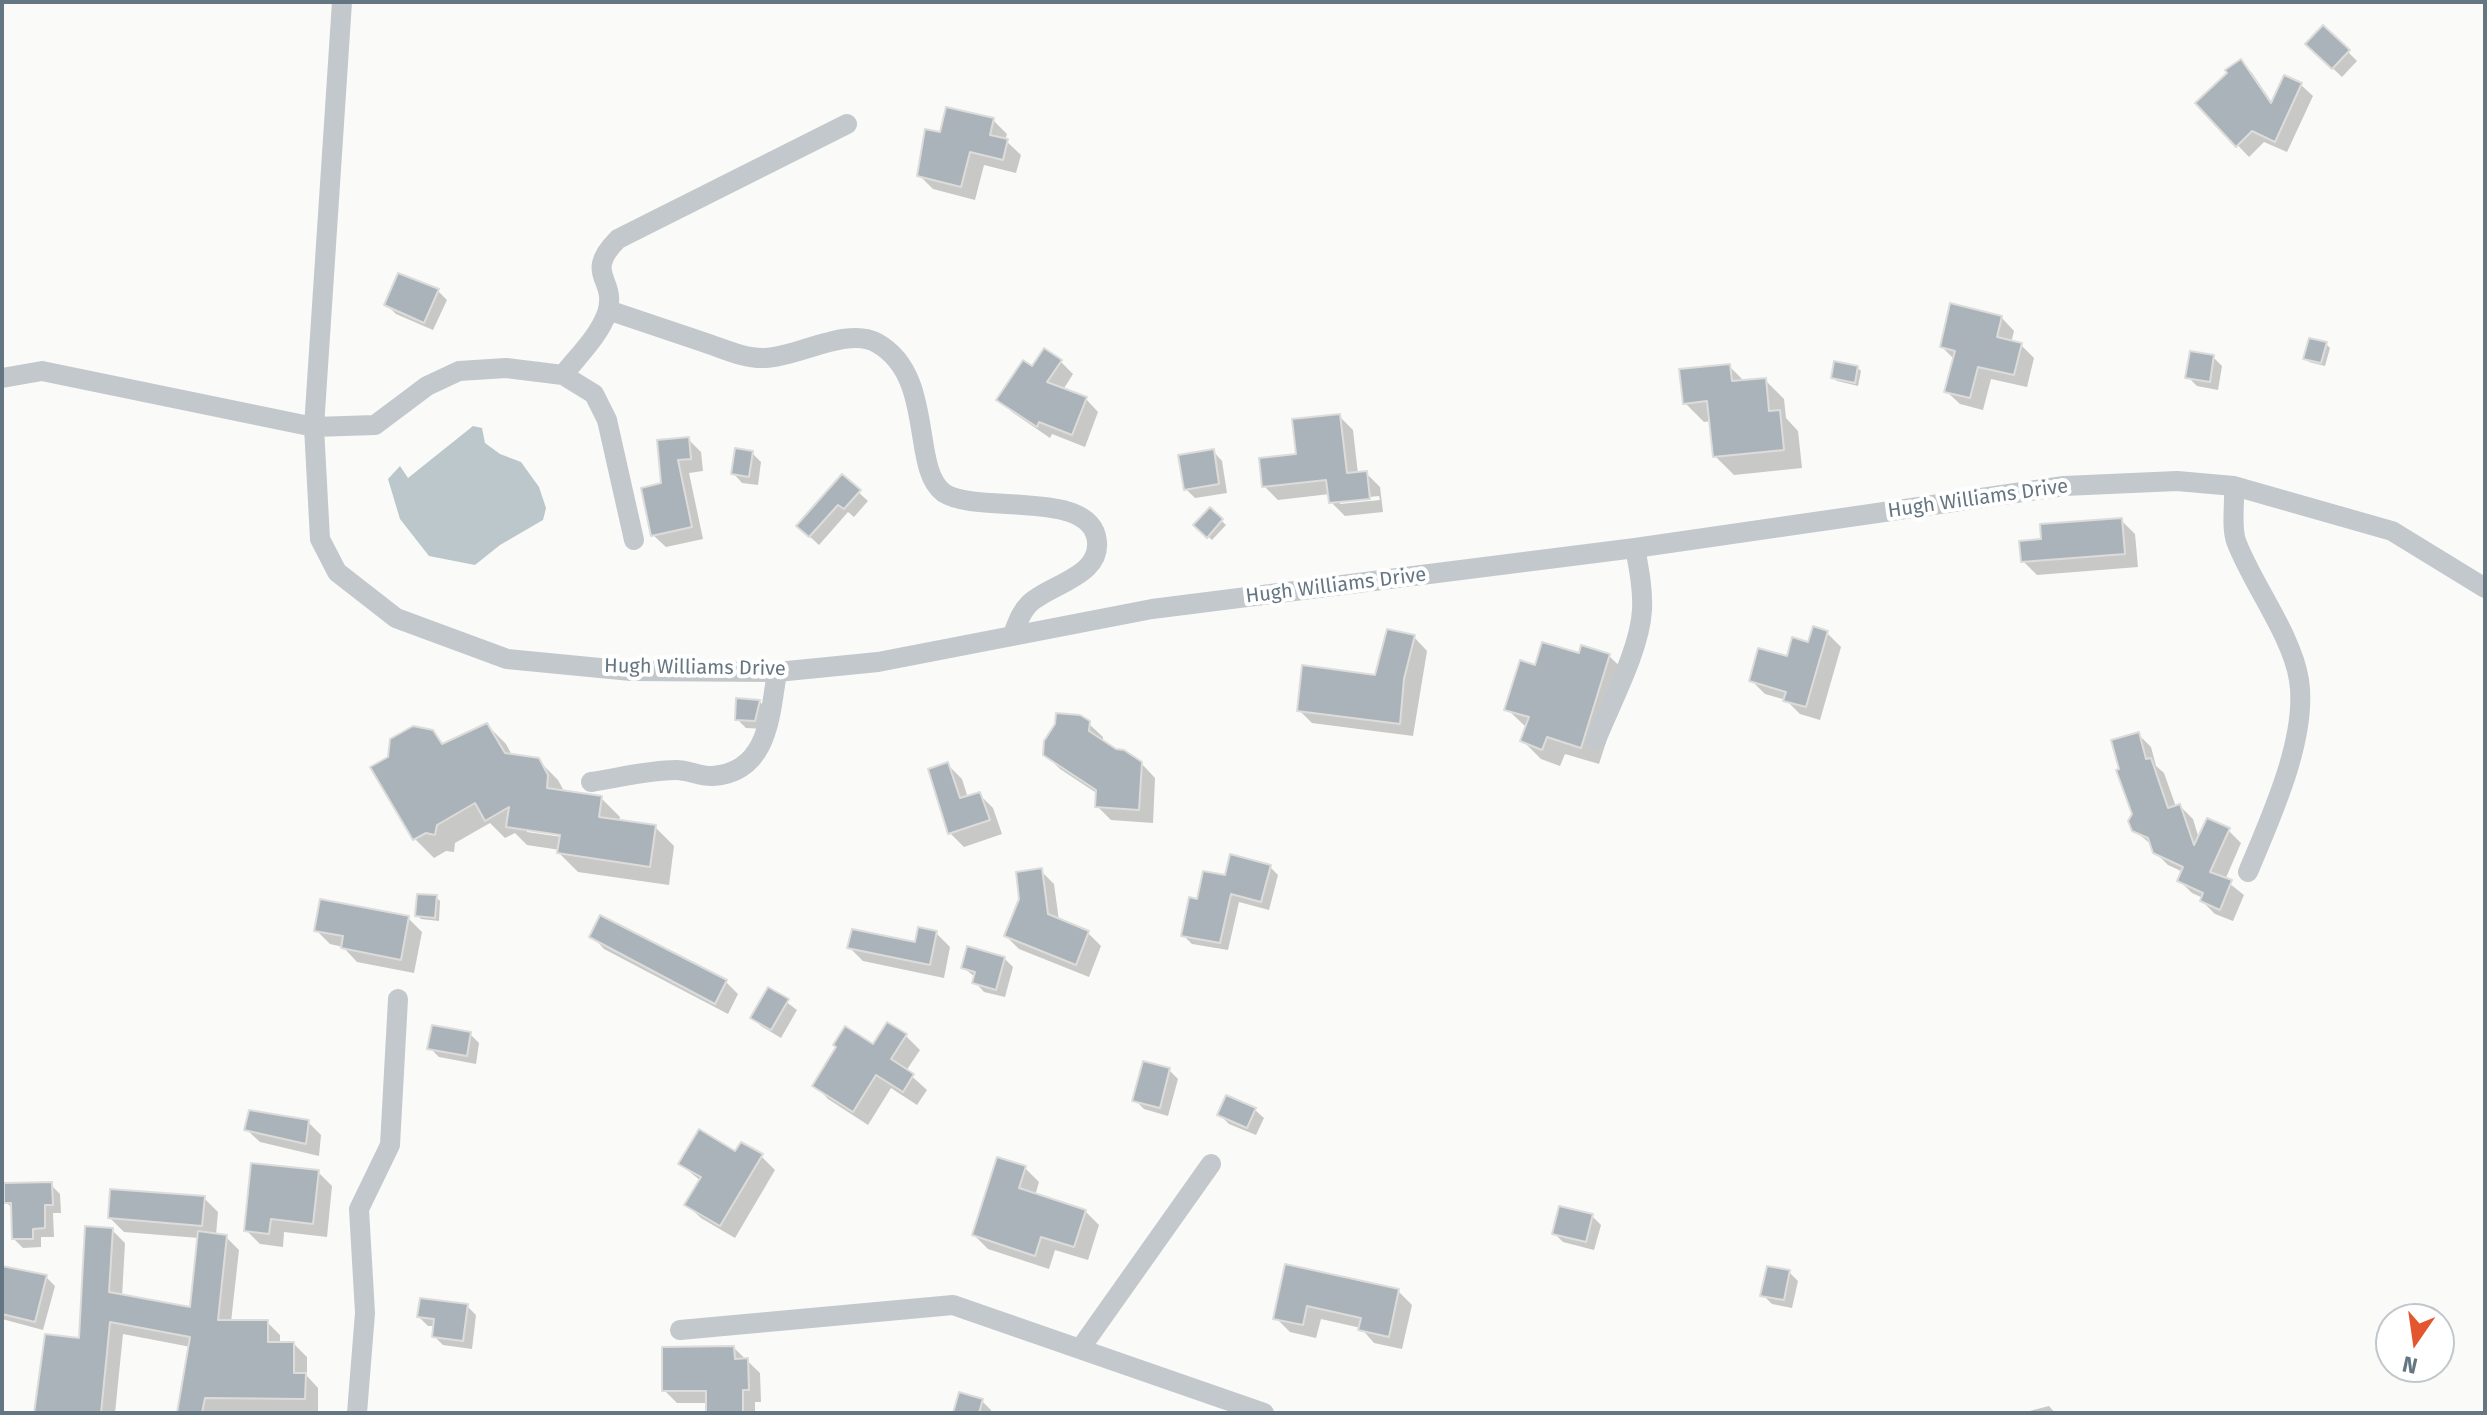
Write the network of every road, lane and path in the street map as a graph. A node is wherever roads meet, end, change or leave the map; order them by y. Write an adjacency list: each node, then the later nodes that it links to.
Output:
1 (342, 2): 6 (street, Hugh Williams Drive)
2 (847, 124): 3 (street)
3 (608, 310): 4 (street); 11 (street)
4 (563, 375): 6 (street); 8 (street)
5 (2, 378): 6 (street)
6 (314, 427): 12 (street, Hugh Williams Drive)
7 (2234, 486): 9 (street, Hugh Williams Drive); 10 (street, Hugh Williams Drive); 15 (street)
8 (634, 540)
9 (1635, 548): 11 (street, Hugh Williams Drive); 13 (street)
10 (2485, 588)
11 (1012, 636): 12 (street, Hugh Williams Drive)
12 (777, 672): 14 (street)
13 (1596, 740)
14 (591, 782)
15 (2248, 872)
16 (398, 999): 20 (street)
17 (1211, 1164): 19 (street)
18 (680, 1330): 19 (street)
19 (1080, 1349): 21 (street)
20 (357, 1413)
21 (1264, 1413)

